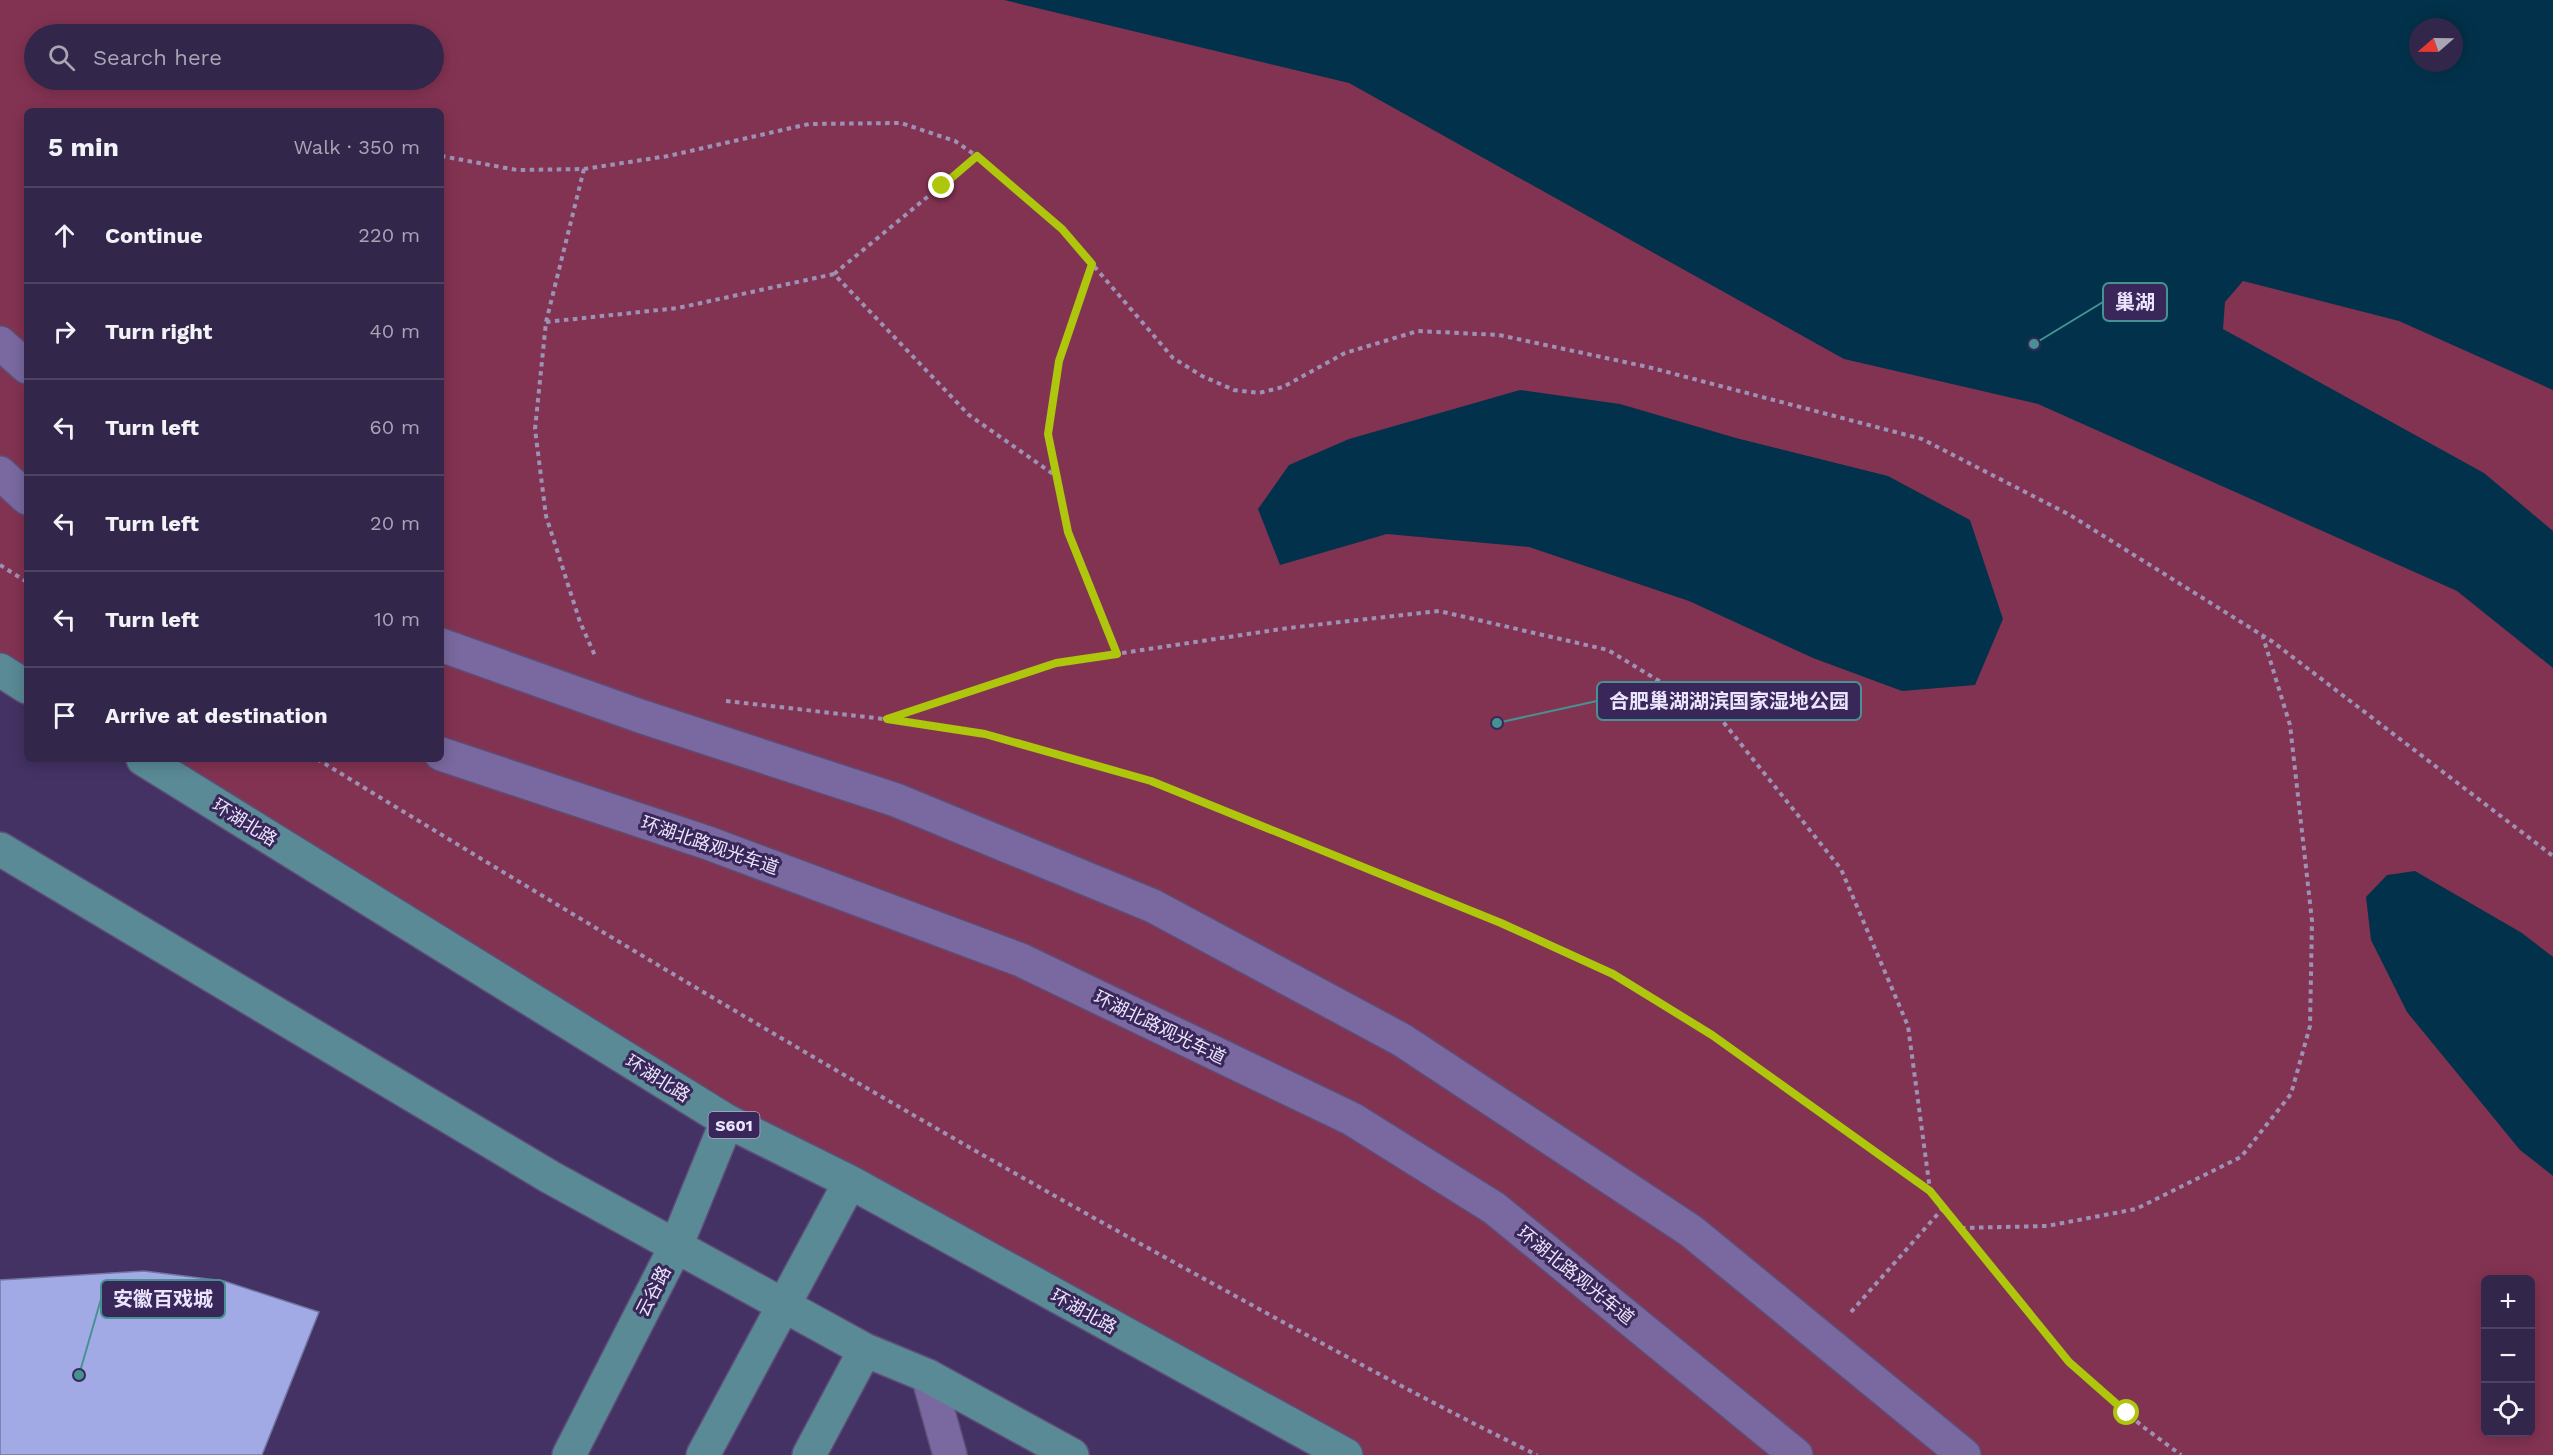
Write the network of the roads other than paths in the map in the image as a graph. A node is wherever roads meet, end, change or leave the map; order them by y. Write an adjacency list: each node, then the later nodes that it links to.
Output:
1 (0, 343): 2 (street)
2 (24, 364)
3 (0, 473): 4 (street)
4 (24, 495)
5 (444, 646): 24 (street)
6 (0, 670): 7 (main road)
7 (24, 685)
8 (444, 755): 23 (street, 环湖北路观光车道)
9 (148, 762): 11 (main road, 环湖北路 / S601)
10 (0, 849): 13 (main road)
11 (727, 1121): 12 (main road, 环湖北路 / S601); 13 (main road, 云谷路)
12 (850, 1182): 14 (main road); 22 (main road, 环湖北路 / S601)
13 (676, 1246): 14 (main road); 17 (main road, 云谷路)
14 (785, 1305): 15 (main road); 18 (main road)
15 (865, 1350): 16 (main road); 19 (main road)
16 (927, 1376): 20 (street); 21 (main road)
17 (569, 1455)
18 (704, 1455)
19 (809, 1455)
20 (950, 1455)
21 (1072, 1455)
22 (1346, 1455)
23 (1796, 1455)
24 (1964, 1455)

